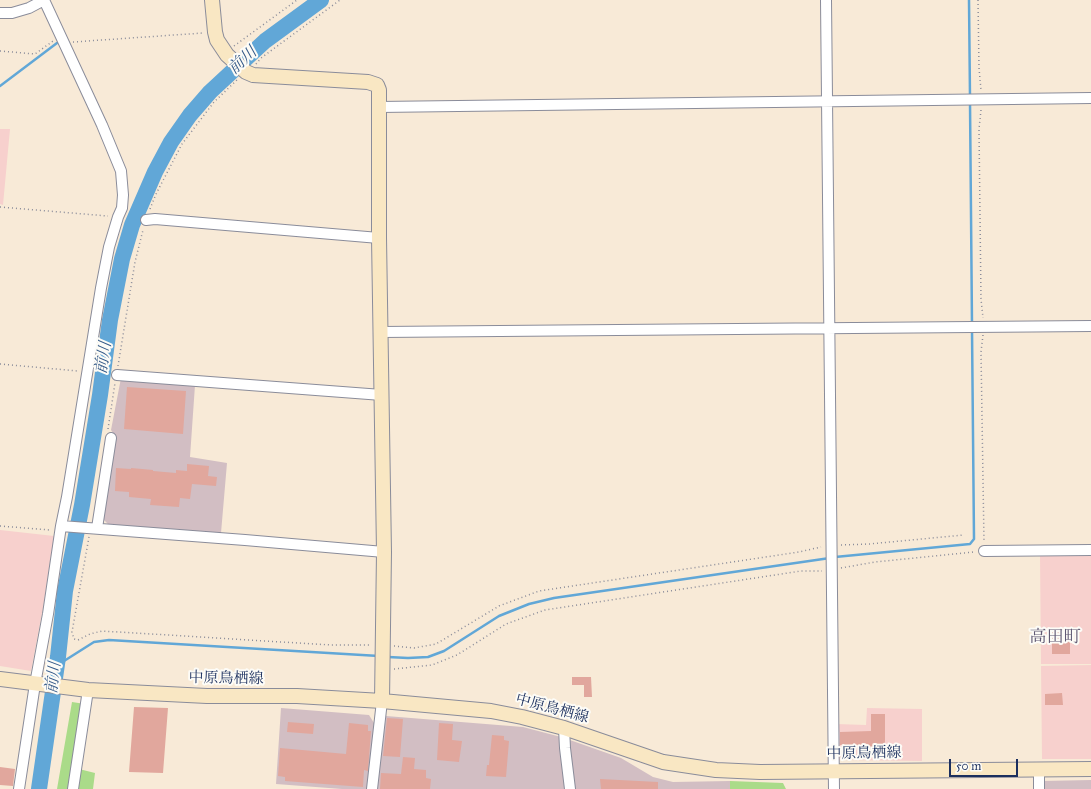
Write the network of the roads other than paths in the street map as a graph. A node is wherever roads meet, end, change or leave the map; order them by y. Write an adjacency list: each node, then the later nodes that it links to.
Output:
1 (44, 0): 4 (street); 16 (street)
2 (212, 0): 7 (main road)
3 (826, 0): 6 (street)
4 (0, 13)
5 (1091, 98): 6 (street)
6 (827, 102): 7 (street); 11 (street)
7 (379, 107): 9 (main road)
8 (146, 220): 9 (street)
9 (379, 238): 12 (main road)
10 (1091, 326): 11 (street)
11 (830, 328): 12 (street); 28 (street)
12 (381, 332): 14 (main road)
13 (117, 375): 14 (street)
14 (382, 395): 20 (main road)
15 (110, 438): 17 (street)
16 (64, 528): 17 (street); 22 (street)
17 (92, 528): 20 (street)
18 (1091, 550): 19 (street)
19 (984, 551)
20 (384, 552): 24 (main road)
21 (0, 679): 22 (main road, 中原鳥栖線)
22 (38, 684): 23 (main road, 中原鳥栖線); 29 (street)
23 (88, 690): 24 (main road, 中原鳥栖線); 30 (street)
24 (382, 701): 25 (main road, 中原鳥栖線); 31 (street)
25 (564, 728): 28 (main road, 中原鳥栖線); 32 (street)
26 (1091, 769): 27 (main road, 中原鳥栖線)
27 (1039, 770): 28 (main road, 中原鳥栖線); 34 (street)
28 (834, 771): 33 (street)
29 (19, 789)
30 (73, 789)
31 (372, 789)
32 (570, 789)
33 (834, 789)
34 (1039, 789)

